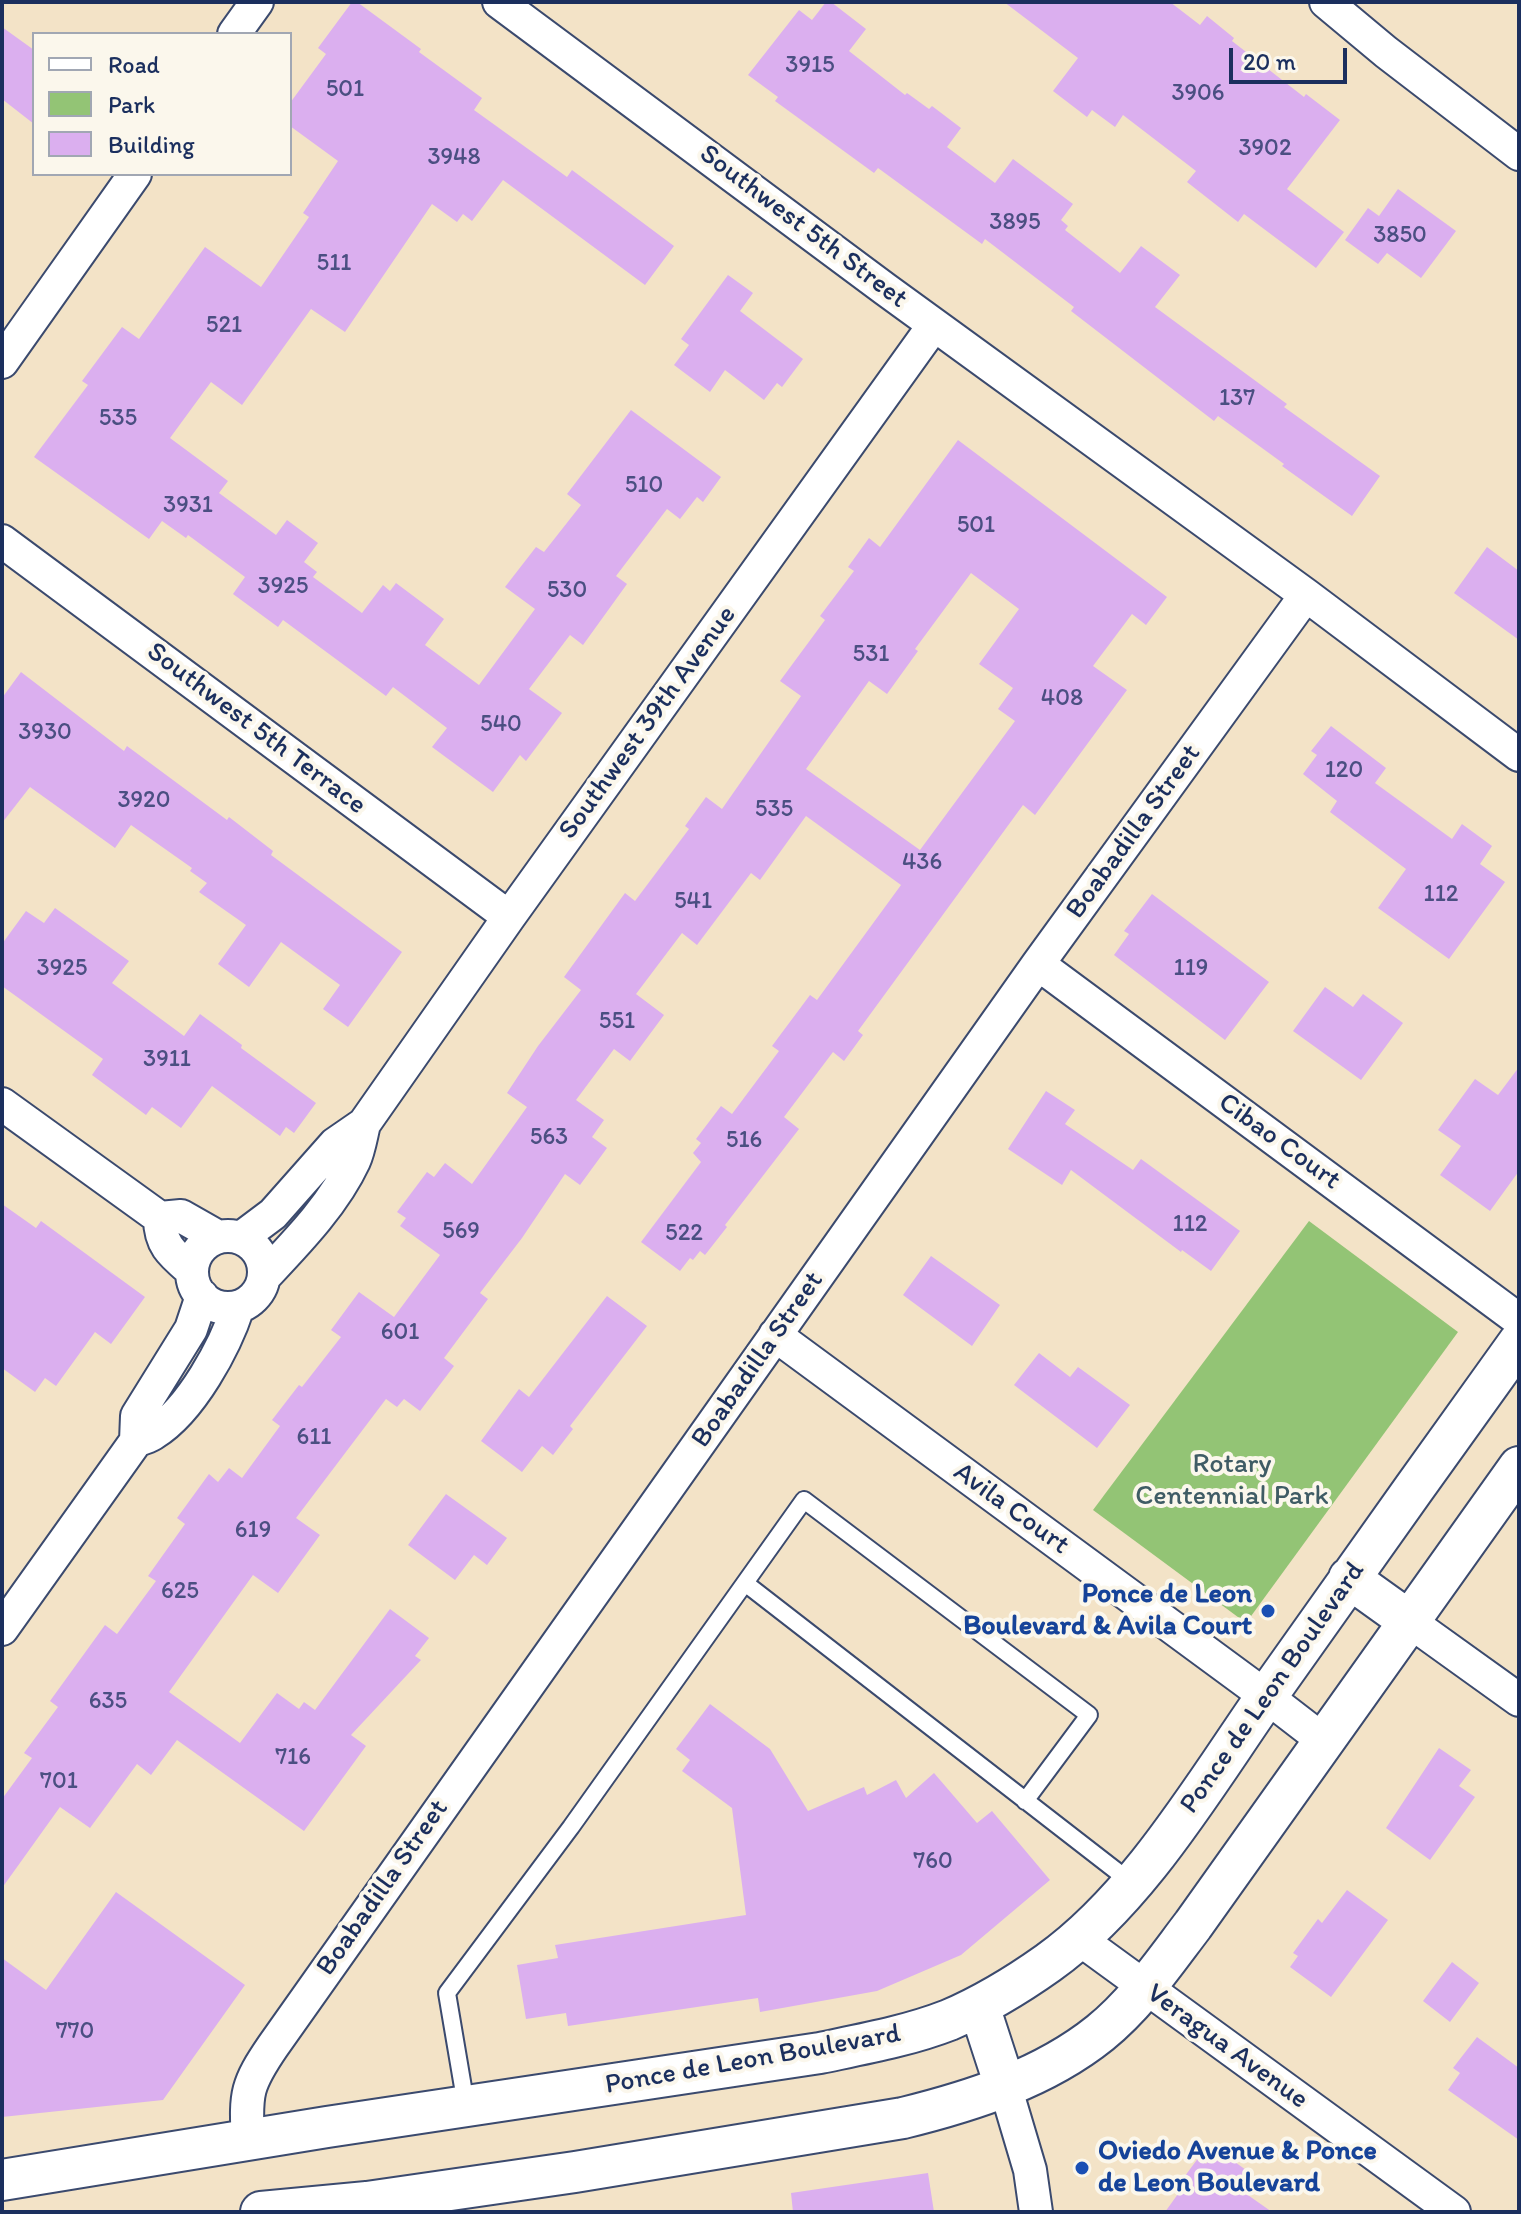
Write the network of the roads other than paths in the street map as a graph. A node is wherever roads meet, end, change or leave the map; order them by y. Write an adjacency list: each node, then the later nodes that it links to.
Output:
1 (257, 2): 4 (street)
2 (499, 2): 7 (street, Southwest 5th Street)
3 (1326, 2): 5 (street)
4 (235, 32)
5 (1519, 154)
6 (134, 176): 8 (street)
7 (934, 325): 10 (street, Southwest 5th Street); 12 (street, Southwest 39th Avenue)
8 (2, 362)
9 (2, 541): 12 (street, Southwest 5th Terrace)
10 (1306, 595): 11 (street); 13 (street, Boabadilla Street)
11 (1519, 755)
12 (509, 917): 15 (street, Southwest 39th Avenue)
13 (1038, 964): 21 (street, Cibao Court); 22 (street, Boabadilla Street)
14 (2, 1104): 16 (street)
15 (364, 1124): 17 (street, Southwest 39th Avenue); 18 (street, Southwest 39th Avenue)
16 (160, 1218): 17 (street); 19 (street)
17 (230, 1238): 18 (street); 19 (street, Southwest 39th Avenue)
18 (265, 1276): 20 (street, Southwest 39th Avenue)
19 (197, 1283): 20 (street); 24 (street, Southwest 39th Avenue)
20 (238, 1307): 24 (street, Southwest 39th Avenue)
21 (1519, 1320)
22 (775, 1335): 30 (street, Avila Court); 40 (street, Boabadilla Street)
23 (1519, 1342): 26 (street, Ponce de Leon Boulevard)
24 (136, 1441): 29 (street, Southwest 39th Avenue)
25 (1519, 1467): 28 (street)
26 (1349, 1578): 28 (street); 30 (street, Ponce de Leon Boulevard)
27 (745, 1583): 33 (lane); 33 (lane); 39 (lane)
28 (1409, 1621): 31 (street); 32 (street)
29 (2, 1629)
30 (1267, 1697): 32 (street, Avila Court); 34 (street, Ponce de Leon Boulevard)
31 (1519, 1700)
32 (1324, 1741): 36 (street)
33 (1025, 1801): 34 (lane)
34 (1132, 1883): 35 (street, Ponce de Leon Boulevard)
35 (1078, 1938): 36 (street, Veragua Avenue); 37 (street, Ponce de Leon Boulevard)
36 (1146, 1988): 38 (street); 44 (street, Veragua Avenue)
37 (979, 2006): 38 (street); 39 (street, Ponce de Leon Boulevard)
38 (1005, 2086): 42 (street); 43 (street)
39 (466, 2107): 40 (street, Ponce de Leon Boulevard)
40 (248, 2140): 41 (street, Ponce de Leon Boulevard)
41 (2, 2180)
42 (261, 2212)
43 (1036, 2212)
44 (1454, 2212)

